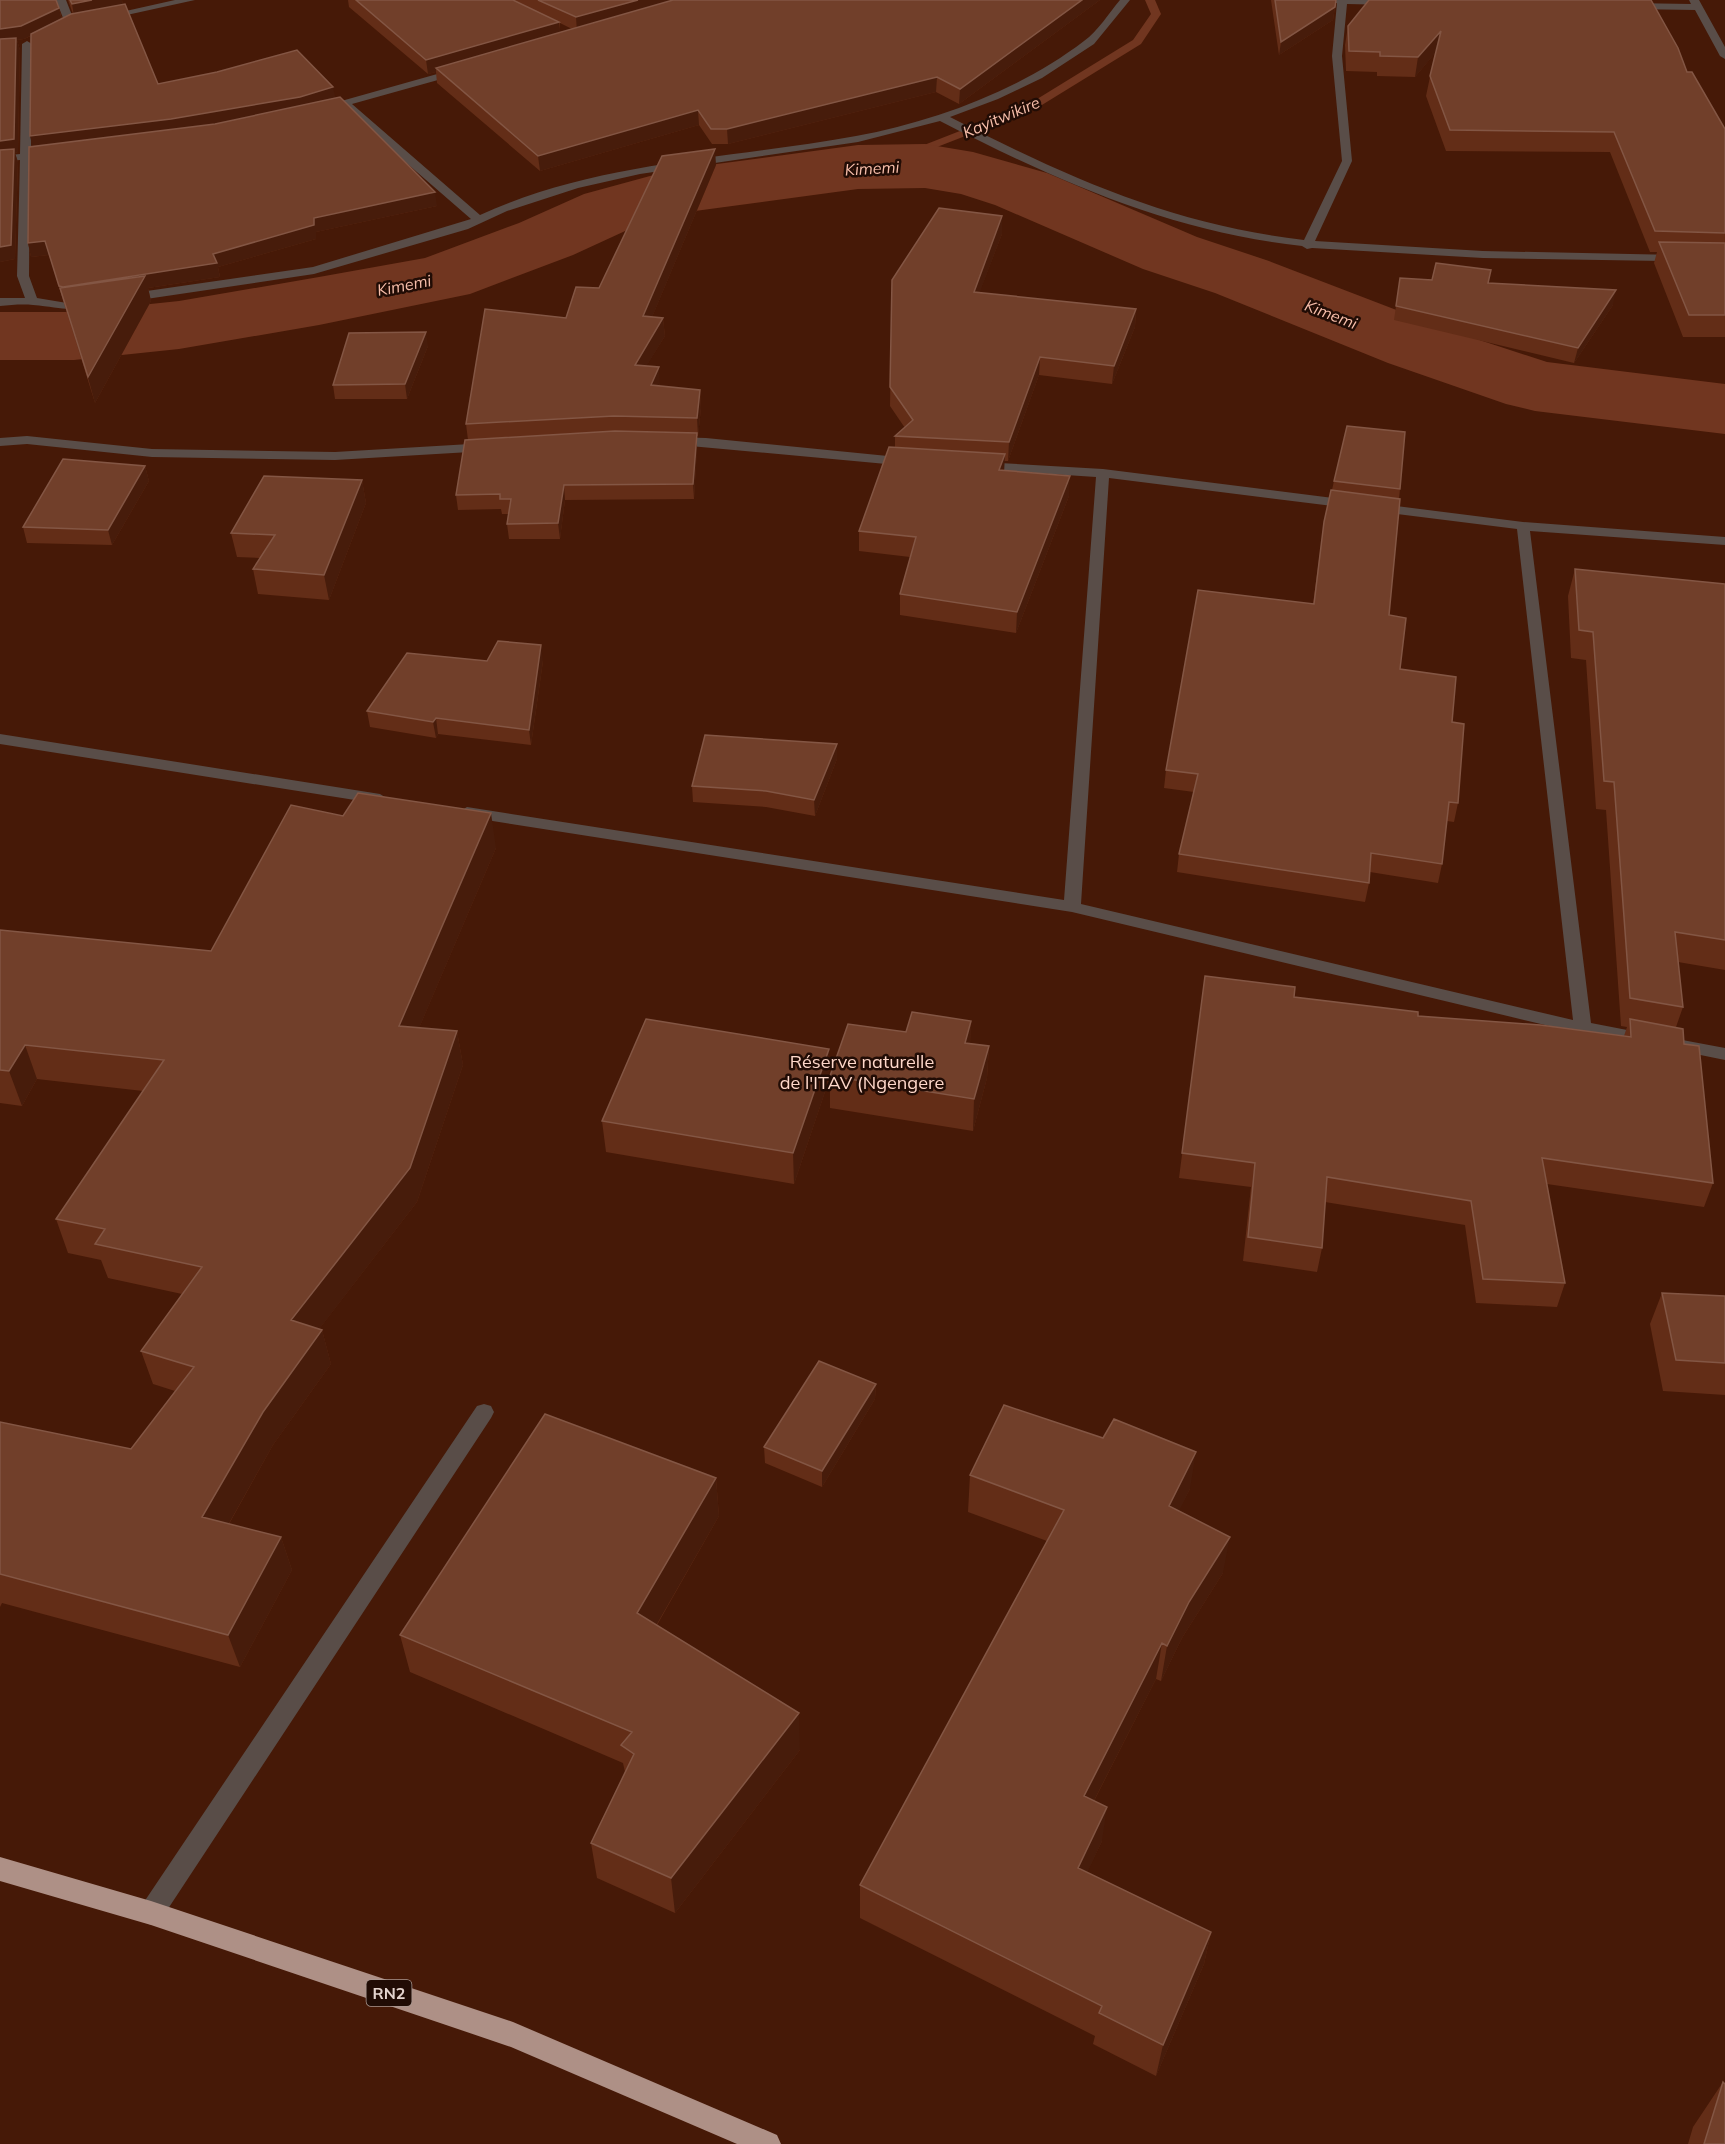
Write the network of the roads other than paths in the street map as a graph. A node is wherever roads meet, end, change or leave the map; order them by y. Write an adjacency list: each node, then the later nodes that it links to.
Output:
1 (61, 0): 10 (street)
2 (190, 0): 9 (street)
3 (1125, 0): 16 (street)
4 (1323, 0): 5 (street)
5 (1342, 0): 6 (street); 21 (street)
6 (1401, 2)
7 (1696, 4): 8 (street); 12 (street)
8 (1614, 6)
9 (92, 19)
10 (59, 28)
11 (38, 39): 18 (street)
12 (1725, 56)
13 (467, 69): 14 (street)
14 (345, 104): 15 (street); 20 (street)
15 (313, 111)
16 (940, 117): 20 (street); 21 (street)
17 (61, 152): 18 (street)
18 (27, 156): 19 (street); 23 (street)
19 (0, 159)
20 (479, 220): 23 (street)
21 (1308, 246): 22 (street)
22 (1725, 259)
23 (32, 301): 24 (street)
24 (0, 302)
25 (661, 441): 28 (street)
26 (0, 442): 27 (street)
27 (499, 447)
28 (926, 463)
29 (961, 465): 30 (street)
30 (1102, 473): 31 (street); 36 (street)
31 (1523, 526): 32 (street); 37 (street)
32 (1725, 541)
33 (0, 740): 34 (street)
34 (400, 802)
35 (448, 809): 36 (street)
36 (1072, 907): 37 (street)
37 (1583, 1028): 38 (street)
38 (1725, 1054)
39 (484, 1412): 41 (street)
40 (0, 1869): 41 (highway, RN2)
41 (151, 1913): 42 (highway, RN2)
42 (768, 2144)

